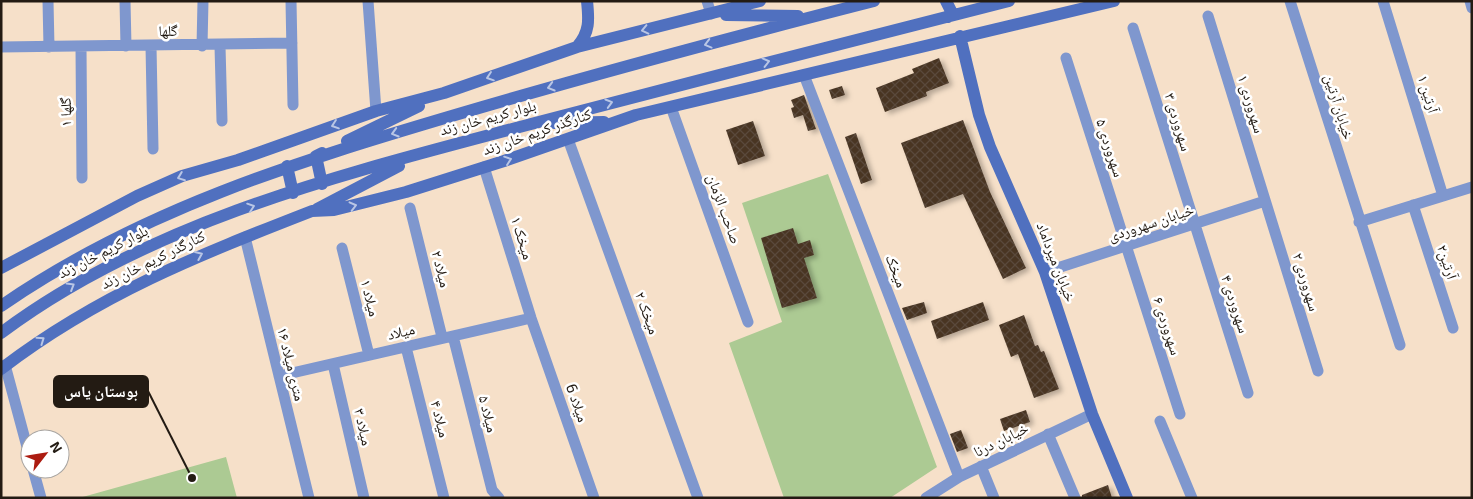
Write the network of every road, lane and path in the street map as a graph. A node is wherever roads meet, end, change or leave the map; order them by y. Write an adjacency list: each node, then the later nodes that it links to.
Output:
1 (48, 1): 31 (street)
2 (125, 1): 26 (street)
3 (203, 1): 28 (street)
4 (291, 1): 25 (street)
5 (368, 1): 39 (street)
6 (588, 1): 21 (main road)
7 (707, 1): 17 (street)
8 (760, 1): 17 (main road)
9 (874, 1): 18 (main road, بلوار کریم خان زند)
10 (946, 1): 20 (main road)
11 (1009, 1): 20 (main road, بلوار کریم خان زند)
12 (1112, 1): 23 (main road, کنارگذر کریم خان زند)
13 (1290, 1): 58 (street, خیابان آرتین)
14 (1383, 1): 53 (street, آرتین ۱)
15 (1470, 1): 16 (street)
16 (1472, 8)
17 (711, 14): 18 (main road); 24 (main road, one-way to 24)
18 (813, 16): 46 (main road, بلوار کریم خان زند, one-way to 46)
19 (1208, 16): 54 (street, سهروردی ۱)
20 (948, 17): 42 (main road, بلوار کریم خان زند, one-way to 20)
21 (590, 24): 24 (main road); 33 (main road)
22 (1133, 28): 59 (street, سهروردی ۳)
23 (960, 36): 35 (main road, کنارگذر کریم خان زند); 64 (main road, خیابان میرداماد)
24 (610, 38): 33 (main road)
25 (292, 43): 29 (street, گلها); 37 (street)
26 (126, 46): 27 (street, گلها); 32 (street, گلها)
27 (151, 46): 28 (street, گلها); 44 (street)
28 (202, 46): 29 (street, گلها)
29 (220, 46): 40 (street)
30 (1, 47): 31 (street, گلها)
31 (48, 47): 32 (street, گلها)
32 (81, 47): 49 (street, گلها ۱)
33 (577, 47): 36 (main road, one-way to 36)
34 (1066, 58): 61 (street, سهروردی ۵)
35 (804, 75): 38 (main road, کنارگذر کریم خان زند); 85 (street, میخک)
36 (444, 93): 39 (main road); 46 (main road)
37 (294, 105)
38 (671, 107): 41 (main road, کنارگذر کریم خان زند); 67 (street, صاحب الزمان)
39 (376, 111): 63 (main road, one-way to 63)
40 (222, 121)
41 (617, 122): 42 (main road); 43 (main road, کنارگذر کریم خان زند)
42 (534, 123): 45 (main road, بلوار کریم خان زند)
43 (568, 139): 48 (main road, کنارگذر کریم خان زند, one-way to 43); 94 (street, میخک ۲)
44 (153, 149)
45 (426, 152): 50 (main road, بلوار کریم خان زند); 57 (main road)
46 (316, 156): 47 (main road, بلوار کریم خان زند); 50 (main road)
47 (287, 166): 52 (main road); 65 (main road, بلوار کریم خان زند)
48 (484, 167): 57 (main road, کنارگذر کریم خان زند, one-way to 48); 66 (street, میخک ۱)
49 (82, 178)
50 (322, 184): 52 (main road, بلوار کریم خان زند)
51 (1472, 187): 53 (street)
52 (293, 193): 69 (main road, بلوار کریم خان زند, one-way to 52)
53 (1444, 196): 55 (street)
54 (1265, 201): 59 (street, خیابان سهروردی); 76 (street, سهروردی ۲)
55 (1413, 205): 58 (street); 68 (street, آرتین۲)
56 (410, 208): 70 (street, میلاد ۲)
57 (312, 211): 60 (main road, کنارگذر کریم خان زند)
58 (1359, 222): 71 (street, خیابان آرتین)
59 (1194, 224): 61 (street, خیابان سهروردی); 78 (street, سهروردی ۴)
60 (245, 237): 75 (main road, کنارگذر کریم خان زند, one-way to 60); 77 (street, ۱۶ متری میلاد)
61 (1126, 246): 64 (street, خیابان سهروردی); 80 (street, سهروردی ۶)
62 (342, 248): 73 (street, میلاد ۱)
63 (1, 268)
64 (1045, 272): 79 (main road, خیابان میرداماد)
65 (1, 306)
66 (531, 318): 70 (street, میلاد); 93 (street, میلاد 6)
67 (748, 322)
68 (1453, 328)
69 (1, 332)
70 (448, 337): 72 (street, میلاد); 92 (street, میلاد ۵)
71 (1400, 345)
72 (406, 346): 73 (street, میلاد); 91 (street, میلاد ۴)
73 (369, 355): 74 (street, میلاد)
74 (333, 364): 77 (street, میلاد); 90 (street, میلاد ۳)
75 (3, 367): 82 (street)
76 (1318, 371)
77 (279, 376): 89 (street, ۱۶ متری میلاد)
78 (1248, 393)
79 (1092, 414): 83 (street, خیابان درنا); 98 (main road, خیابان میرداماد)
80 (1180, 414)
81 (1160, 421): 99 (street)
82 (21, 429)
83 (1048, 434): 84 (street, خیابان درنا); 97 (street)
84 (981, 466): 85 (street, خیابان درنا); 96 (street)
85 (959, 477): 87 (street, خیابان درنا)
86 (36, 479): 88 (street)
87 (943, 493): 95 (street, خیابان درنا)
88 (41, 498)
89 (309, 498)
90 (364, 498)
91 (444, 498)
92 (499, 498)
93 (594, 498)
94 (698, 498)
95 (926, 498)
96 (994, 498)
97 (1074, 498)
98 (1127, 498)
99 (1192, 498)

